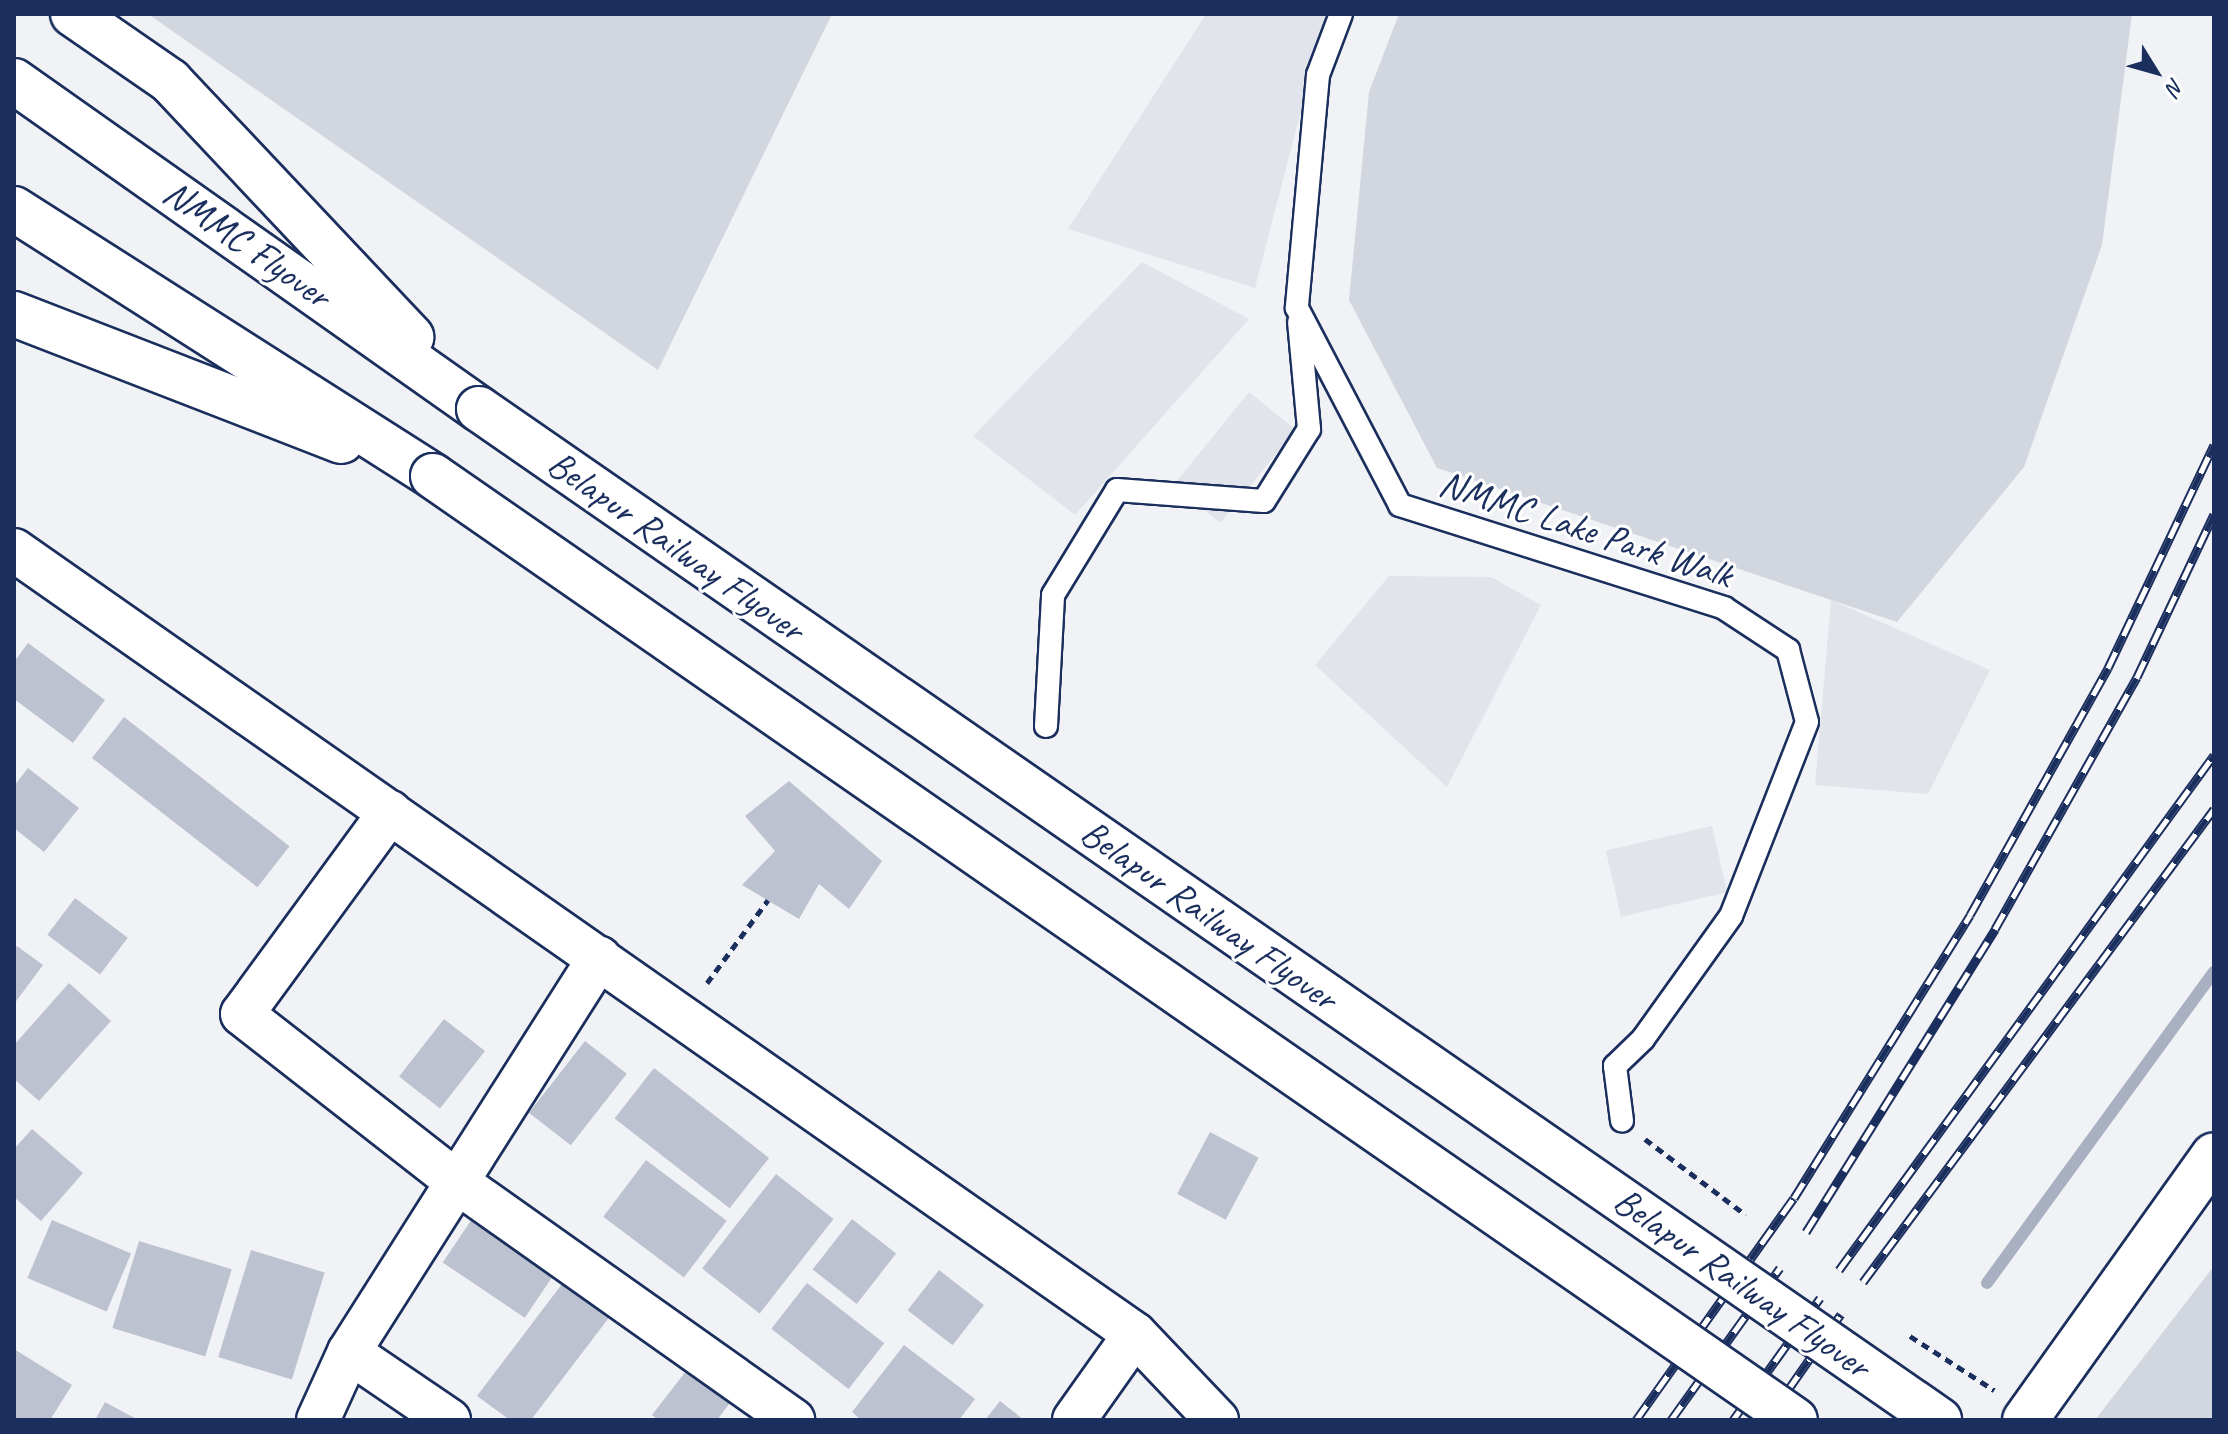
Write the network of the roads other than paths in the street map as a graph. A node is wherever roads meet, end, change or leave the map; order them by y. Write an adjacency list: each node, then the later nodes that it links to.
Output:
1 (73, 14): 7 (main road)
2 (1341, 14): 5 (lane)
3 (14, 81): 7 (main road, NMMC Flyover)
4 (14, 209): 8 (main road)
5 (1297, 308): 10 (lane); 13 (lane, NMMC Lake Park Walk)
6 (14, 314): 8 (main road)
7 (479, 409): 25 (main road, Belapur Railway Flyover, bridge)
8 (433, 476): 24 (main road, bridge)
9 (14, 550): 11 (street)
10 (1046, 726)
11 (390, 812): 12 (street); 15 (street)
12 (599, 958): 15 (street); 16 (street)
13 (1622, 1121)
14 (2214, 1155): 18 (main road)
15 (457, 1182): 17 (street); 21 (street)
16 (1135, 1334): 22 (street); 23 (street)
17 (349, 1352): 19 (street); 20 (street)
18 (2012, 1407)
19 (318, 1420)
20 (449, 1420)
21 (793, 1420)
22 (1074, 1420)
23 (1217, 1420)
24 (1795, 1420)
25 (1939, 1420)

